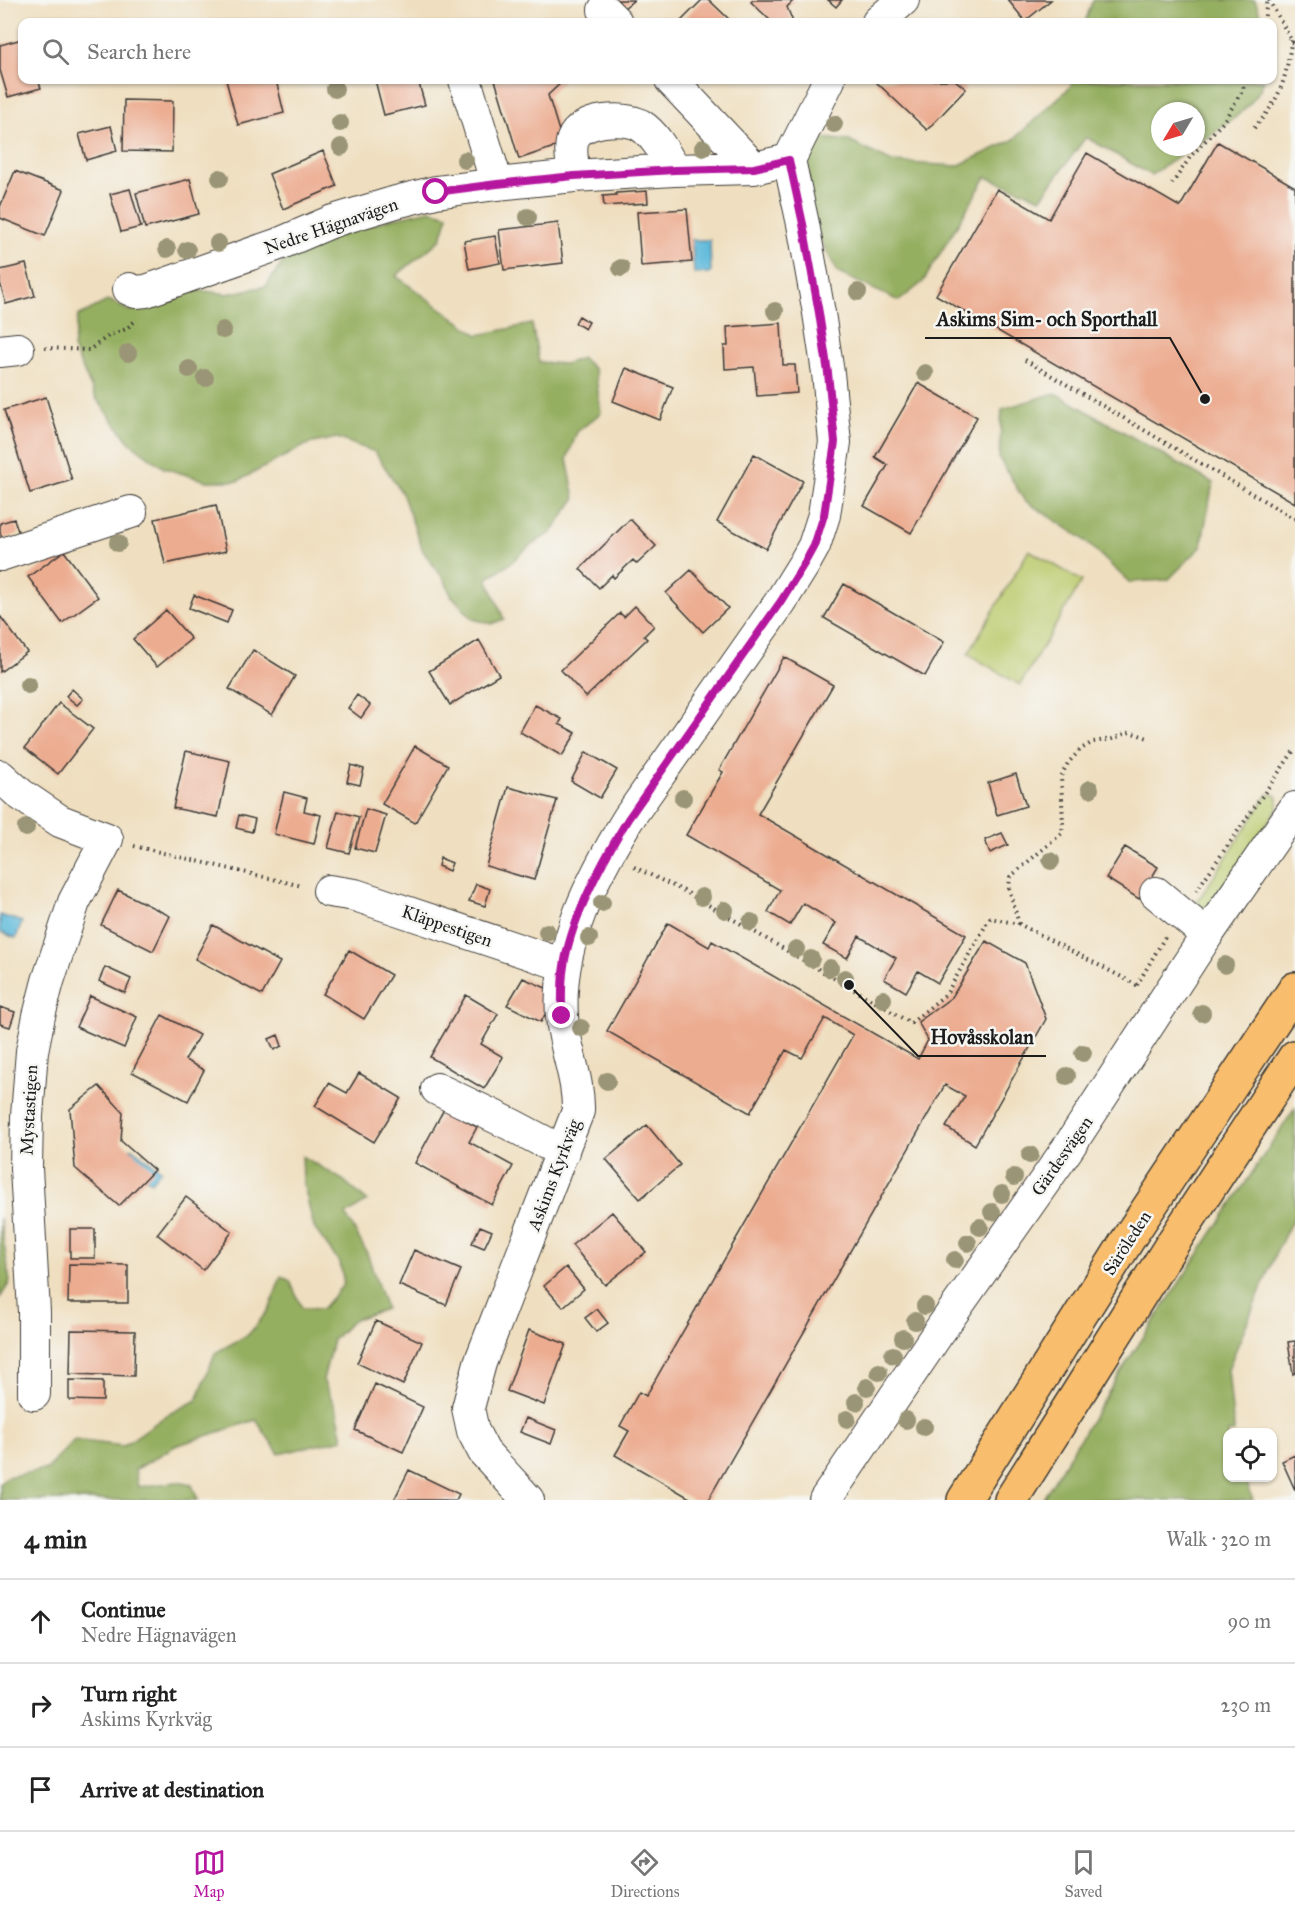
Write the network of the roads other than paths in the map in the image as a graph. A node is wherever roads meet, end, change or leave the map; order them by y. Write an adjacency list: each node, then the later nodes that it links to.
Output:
1 (903, 0): 2 (street)
2 (883, 18)
3 (466, 84): 10 (street)
4 (675, 84): 7 (street)
5 (827, 84): 6 (street)
6 (789, 160): 7 (street, Nedre Hägnavägen); 19 (street, Askims Kyrkväg)
7 (754, 168): 8 (street, Nedre Hägnavägen)
8 (674, 170): 9 (street, Nedre Hägnavägen); 9 (street)
9 (574, 176): 10 (street, Nedre Hägnavägen)
10 (497, 184): 11 (street, Nedre Hägnavägen)
11 (137, 290)
12 (131, 512): 13 (street)
13 (0, 555)
14 (0, 776): 24 (street, Mystastigen)
15 (1295, 808): 18 (street, Gärdesvägen)
16 (329, 891): 19 (street, Kläppestigen)
17 (1156, 893): 18 (street)
18 (1207, 935): 26 (street, Gärdesvägen)
19 (564, 965): 23 (street, Askims Kyrkväg)
20 (1295, 989): 27 (main road, Säröleden)
21 (1295, 1057): 28 (main road)
22 (437, 1089): 23 (street)
23 (563, 1152): 25 (street, Askims Kyrkväg)
24 (34, 1394)
25 (528, 1500)
26 (825, 1500)
27 (964, 1500)
28 (1011, 1500)

